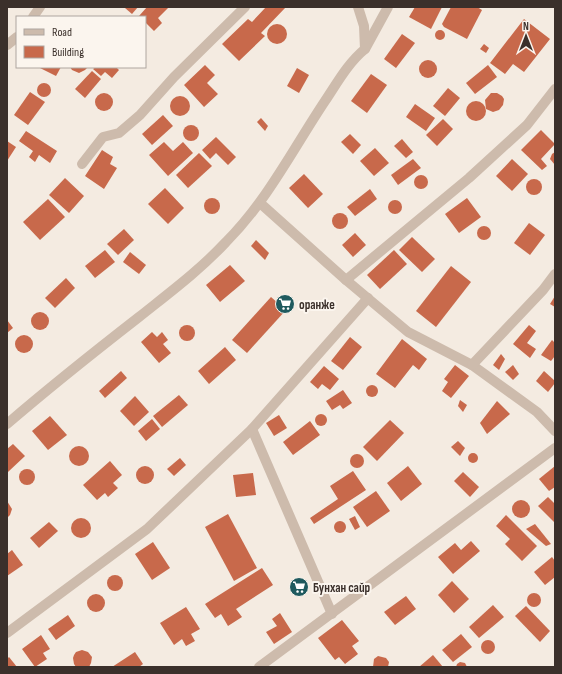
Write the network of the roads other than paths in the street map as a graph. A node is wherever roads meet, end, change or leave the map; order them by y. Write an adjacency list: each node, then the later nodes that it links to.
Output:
1 (40, 7): 5 (street)
2 (246, 7): 10 (street)
3 (358, 7): 8 (street)
4 (388, 7): 8 (street)
5 (34, 16)
6 (16, 38): 7 (street)
7 (7, 46)
8 (365, 49): 11 (street)
9 (555, 89): 13 (street)
10 (82, 164)
11 (260, 203): 13 (street); 16 (street)
12 (555, 274): 15 (street)
13 (346, 280): 14 (street)
14 (368, 298): 15 (street); 17 (street)
15 (472, 365): 18 (street)
16 (7, 424)
17 (252, 429): 20 (street); 21 (street)
18 (555, 431)
19 (555, 448): 20 (street)
20 (332, 614): 22 (street)
21 (7, 632)
22 (259, 667)

